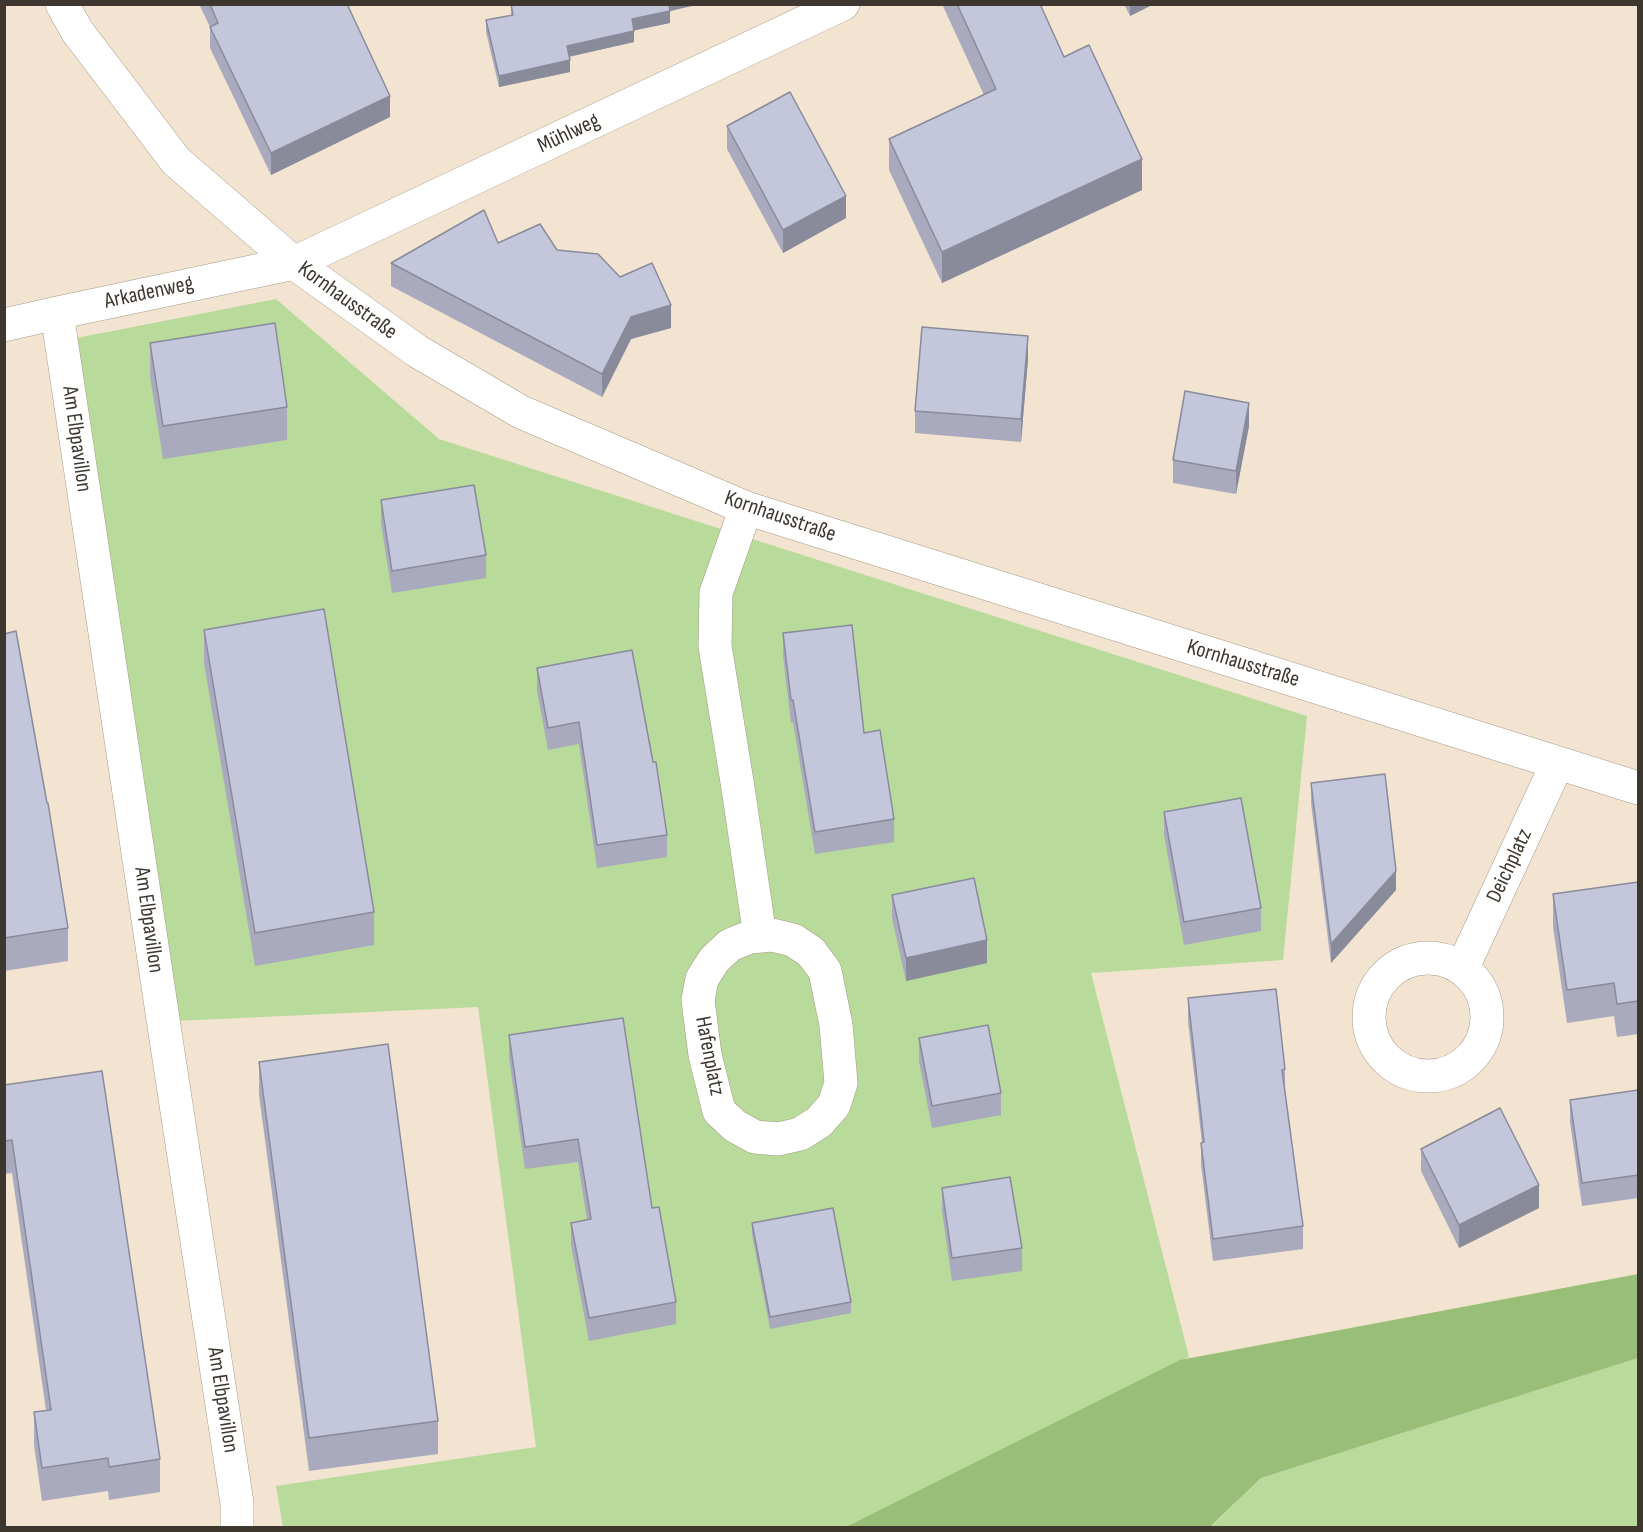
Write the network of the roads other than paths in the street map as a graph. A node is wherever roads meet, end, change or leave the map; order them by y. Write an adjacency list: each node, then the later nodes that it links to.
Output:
1 (62, 4): 3 (street, Kornhausstraße)
2 (843, 4): 3 (street, Mühlweg)
3 (294, 263): 4 (street, Arkadenweg); 6 (street, Kornhausstraße)
4 (57, 312): 5 (street, Arkadenweg); 11 (street, Am Elbpavillon)
5 (4, 325)
6 (746, 508): 7 (street, Kornhausstraße); 9 (street)
7 (1557, 764): 8 (street, Kornhausstraße); 10 (street, Deichplatz)
8 (1638, 788)
9 (760, 936): 9 (street, Hafenplatz)
10 (1462, 969)
11 (237, 1527)

